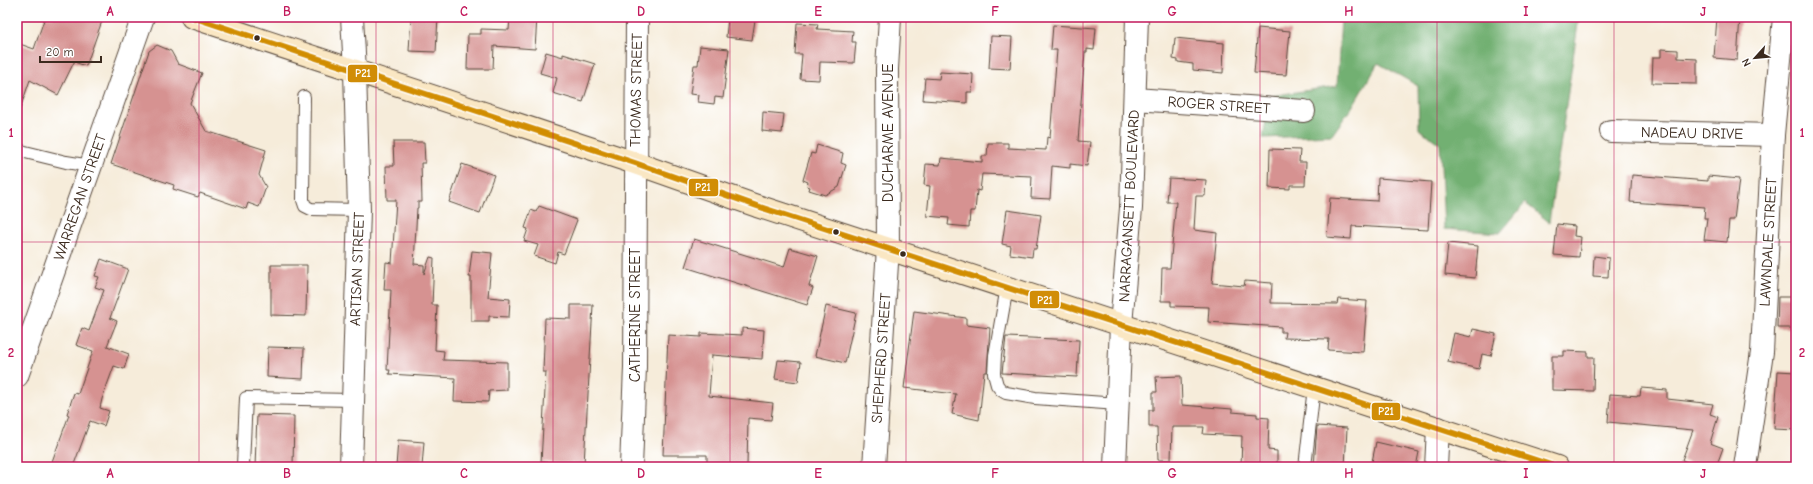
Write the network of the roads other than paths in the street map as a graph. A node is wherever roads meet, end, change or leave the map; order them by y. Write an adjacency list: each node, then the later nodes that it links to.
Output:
1 (143, 17): 17 (street, WARREGAN STREET)
2 (192, 17): 9 (main road)
3 (352, 17): 9 (street)
4 (362, 17): 9 (street)
5 (637, 17): 16 (street, THOMAS STREET)
6 (890, 17): 19 (street, DUCHARME AVENUE)
7 (1137, 17): 11 (street, NARRAGANSETT BOULEVARD)
8 (1784, 17): 14 (street, LAWNDALE STREET)
9 (355, 71): 16 (main road); 18 (street, ARTISAN STREET)
10 (304, 97): 18 (lane)
11 (1135, 99): 12 (street, ROGER STREET); 21 (street, NARRAGANSETT BOULEVARD)
12 (1304, 111)
13 (1611, 131): 14 (street, NADEAU DRIVE)
14 (1773, 135): 35 (street, LAWNDALE STREET)
15 (17, 150): 17 (lane)
16 (635, 163): 19 (main road); 29 (street, CATHERINE STREET)
17 (91, 166): 22 (street, WARREGAN STREET)
18 (359, 210): 24 (street, ARTISAN STREET)
19 (888, 248): 20 (main road); 30 (street, SHEPHERD STREET)
20 (1007, 287): 21 (main road); 25 (lane)
21 (1122, 325): 23 (main road); 25 (street, NARRAGANSETT BOULEVARD)
22 (17, 376)
23 (1314, 388): 26 (main road); 32 (lane)
24 (353, 400): 27 (lane); 28 (street, ARTISAN STREET)
25 (1118, 404): 31 (street, NARRAGANSETT BOULEVARD)
26 (1438, 428): 33 (street); 34 (main road)
27 (245, 467)
28 (351, 467)
29 (631, 467)
30 (874, 467)
31 (1114, 467)
32 (1305, 467)
33 (1436, 467)
34 (1557, 467)
35 (1745, 467)

